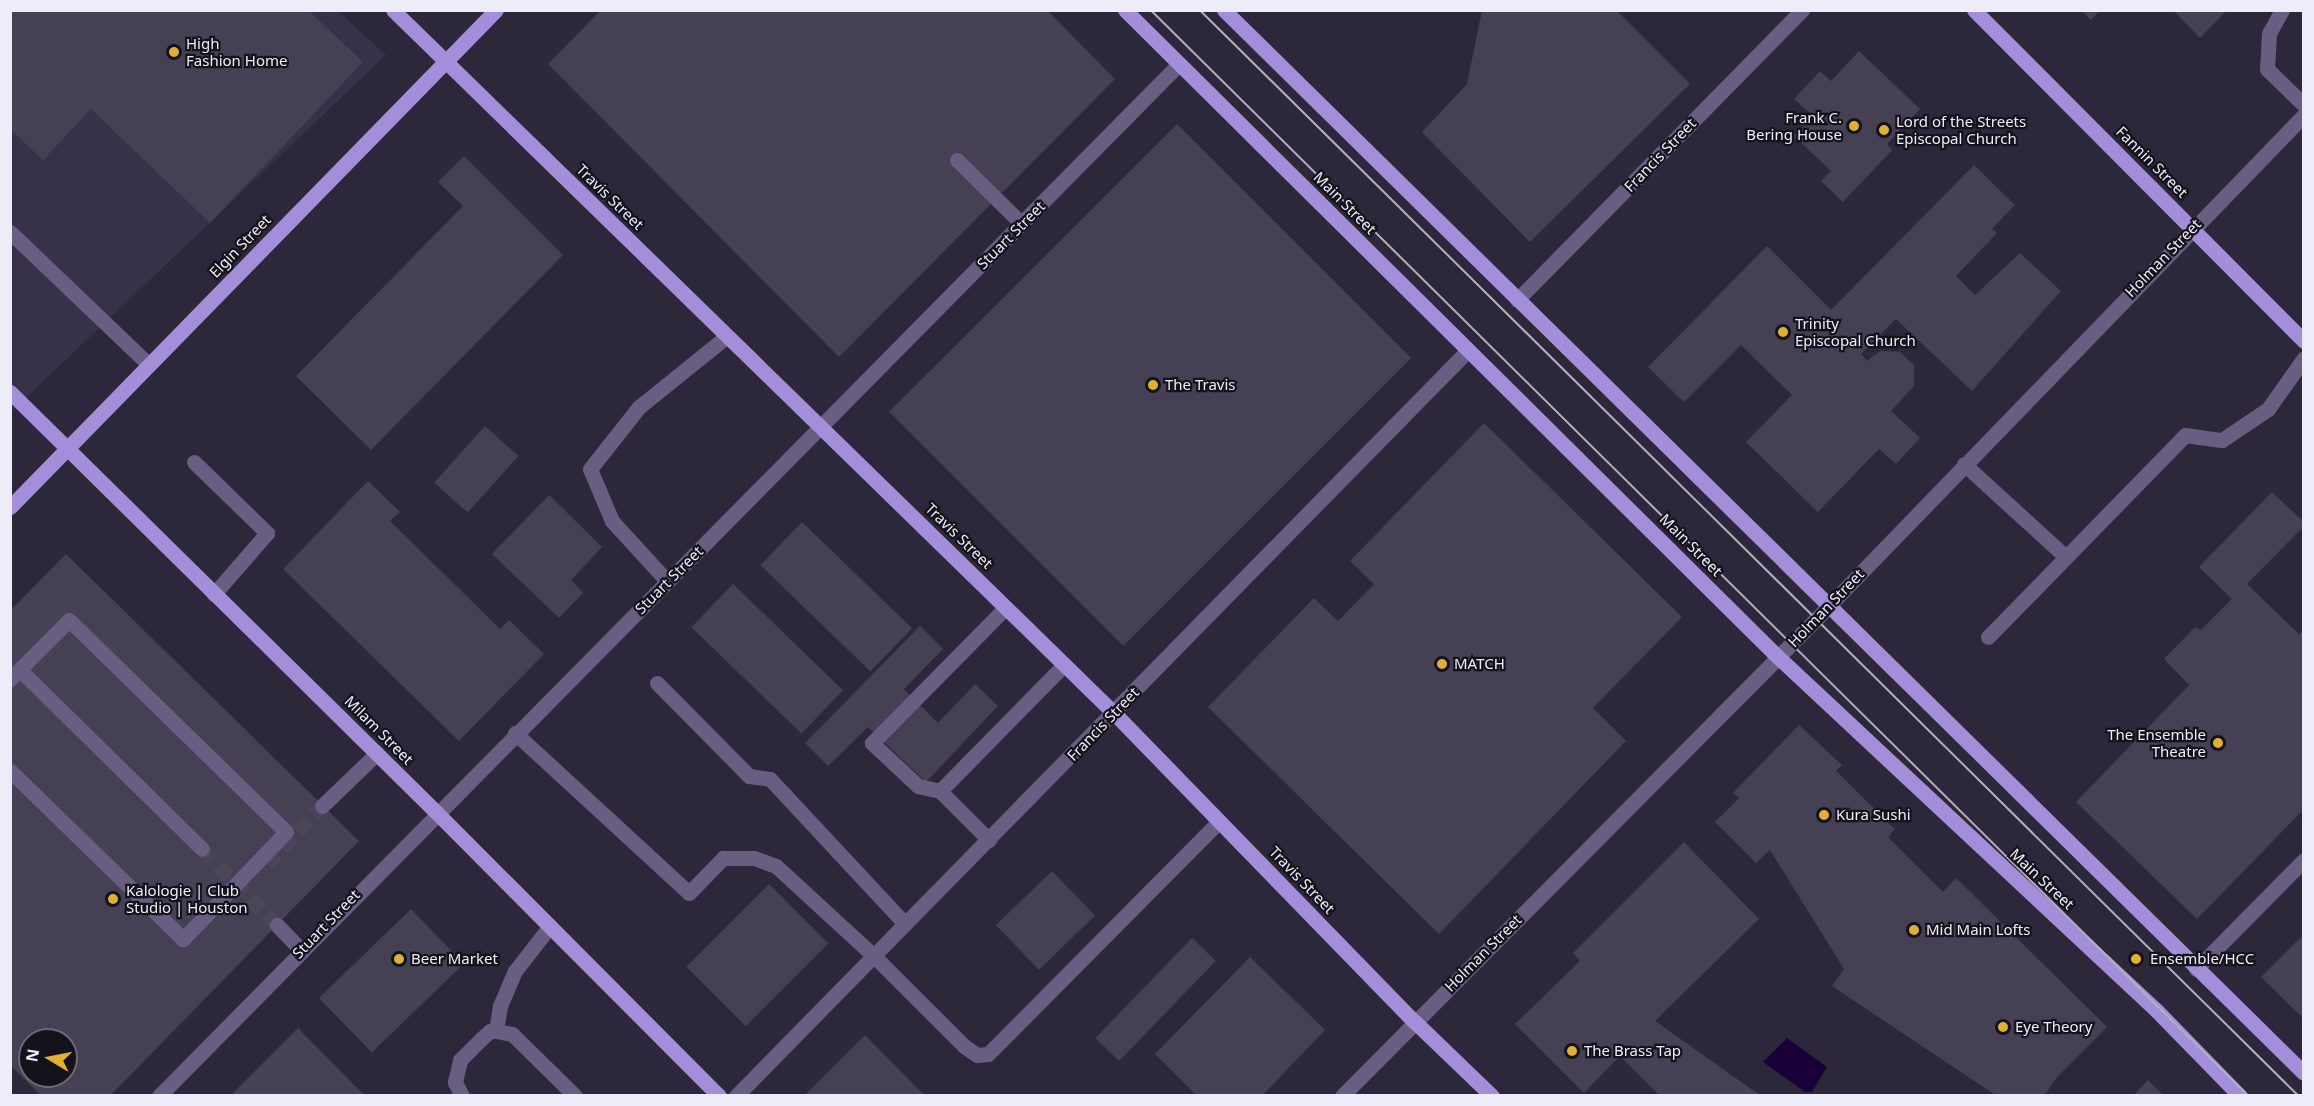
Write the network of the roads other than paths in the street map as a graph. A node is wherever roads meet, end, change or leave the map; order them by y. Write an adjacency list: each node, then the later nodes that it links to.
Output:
1 (393, 10): 8 (main road, Travis Street)
2 (496, 10): 8 (main road, Elgin Street)
3 (1125, 10): 9 (main road, Main Street)
4 (1802, 10): 16 (street, Francis Street)
5 (1974, 10): 14 (main road, Fannin Street)
6 (2282, 10): 10 (street)
7 (1228, 12): 16 (main road)
8 (446, 63): 17 (main road, Travis Street); 21 (main road, Elgin Street)
9 (1179, 64): 13 (street, Stuart Street); 19 (main road, Main Street)
10 (2304, 105)
11 (2304, 115): 14 (street, Holman Street)
12 (957, 160): 13 (street)
13 (1022, 224): 23 (street, Stuart Street)
14 (2192, 228): 18 (main road, Fannin Street); 26 (street, Holman Street)
15 (10, 232): 21 (street)
16 (1517, 300): 31 (main road)
17 (727, 336): 23 (main road, Travis Street); 29 (street)
18 (2304, 341)
19 (1468, 350): 34 (main road, Main Street); 38 (street, Francis Street)
20 (2304, 358): 28 (street)
21 (149, 365): 24 (main road, Elgin Street)
22 (10, 392): 24 (main road, Milam Street)
23 (822, 427): 29 (street, Stuart Street); 32 (main road, Travis Street)
24 (67, 449): 27 (main road, Elgin Street); 30 (main road, Milam Street)
25 (194, 462): 30 (street)
26 (1964, 464): 28 (street); 31 (street, Holman Street)
27 (10, 507)
28 (2066, 557): 33 (street)
29 (667, 581): 39 (street, Stuart Street)
30 (214, 594): 40 (main road, Milam Street)
31 (1827, 607): 34 (street, Holman Street); 54 (main road)
32 (1005, 608): 35 (main road, Travis Street); 42 (street)
33 (1988, 637)
34 (1778, 657): 55 (street, Holman Street); 65 (main road, Main Street)
35 (1064, 665): 38 (main road, Travis Street); 42 (street)
36 (15, 675): 41 (street); 47 (street)
37 (657, 683): 49 (street)
38 (1113, 713): 45 (main road, Travis Street); 46 (street, Francis Street)
39 (515, 733): 44 (street, Stuart Street); 53 (street)
40 (377, 753): 43 (street); 44 (main road, Milam Street)
41 (10, 771)
42 (940, 791): 46 (street)
43 (322, 806)
44 (436, 812): 51 (main road, Milam Street); 52 (street, Stuart Street)
45 (1219, 821): 53 (street); 55 (main road, Travis Street)
46 (989, 840): 49 (street, Francis Street)
47 (201, 849)
48 (2304, 860): 54 (street)
49 (905, 924): 53 (street, Francis Street)
50 (276, 925): 52 (street)
51 (550, 926): 56 (street); 61 (main road, Milam Street)
52 (301, 950): 58 (street, Stuart Street)
53 (874, 956): 62 (street, Francis Street)
54 (2196, 969): 57 (main road)
55 (1415, 1022): 63 (street, Holman Street); 64 (main road, Travis Street)
56 (496, 1031): 59 (street); 60 (street)
57 (2304, 1073)
58 (159, 1095)
59 (462, 1095)
60 (575, 1095)
61 (719, 1095)
62 (736, 1095)
63 (1342, 1095)
64 (1492, 1095)
65 (2240, 1095)

